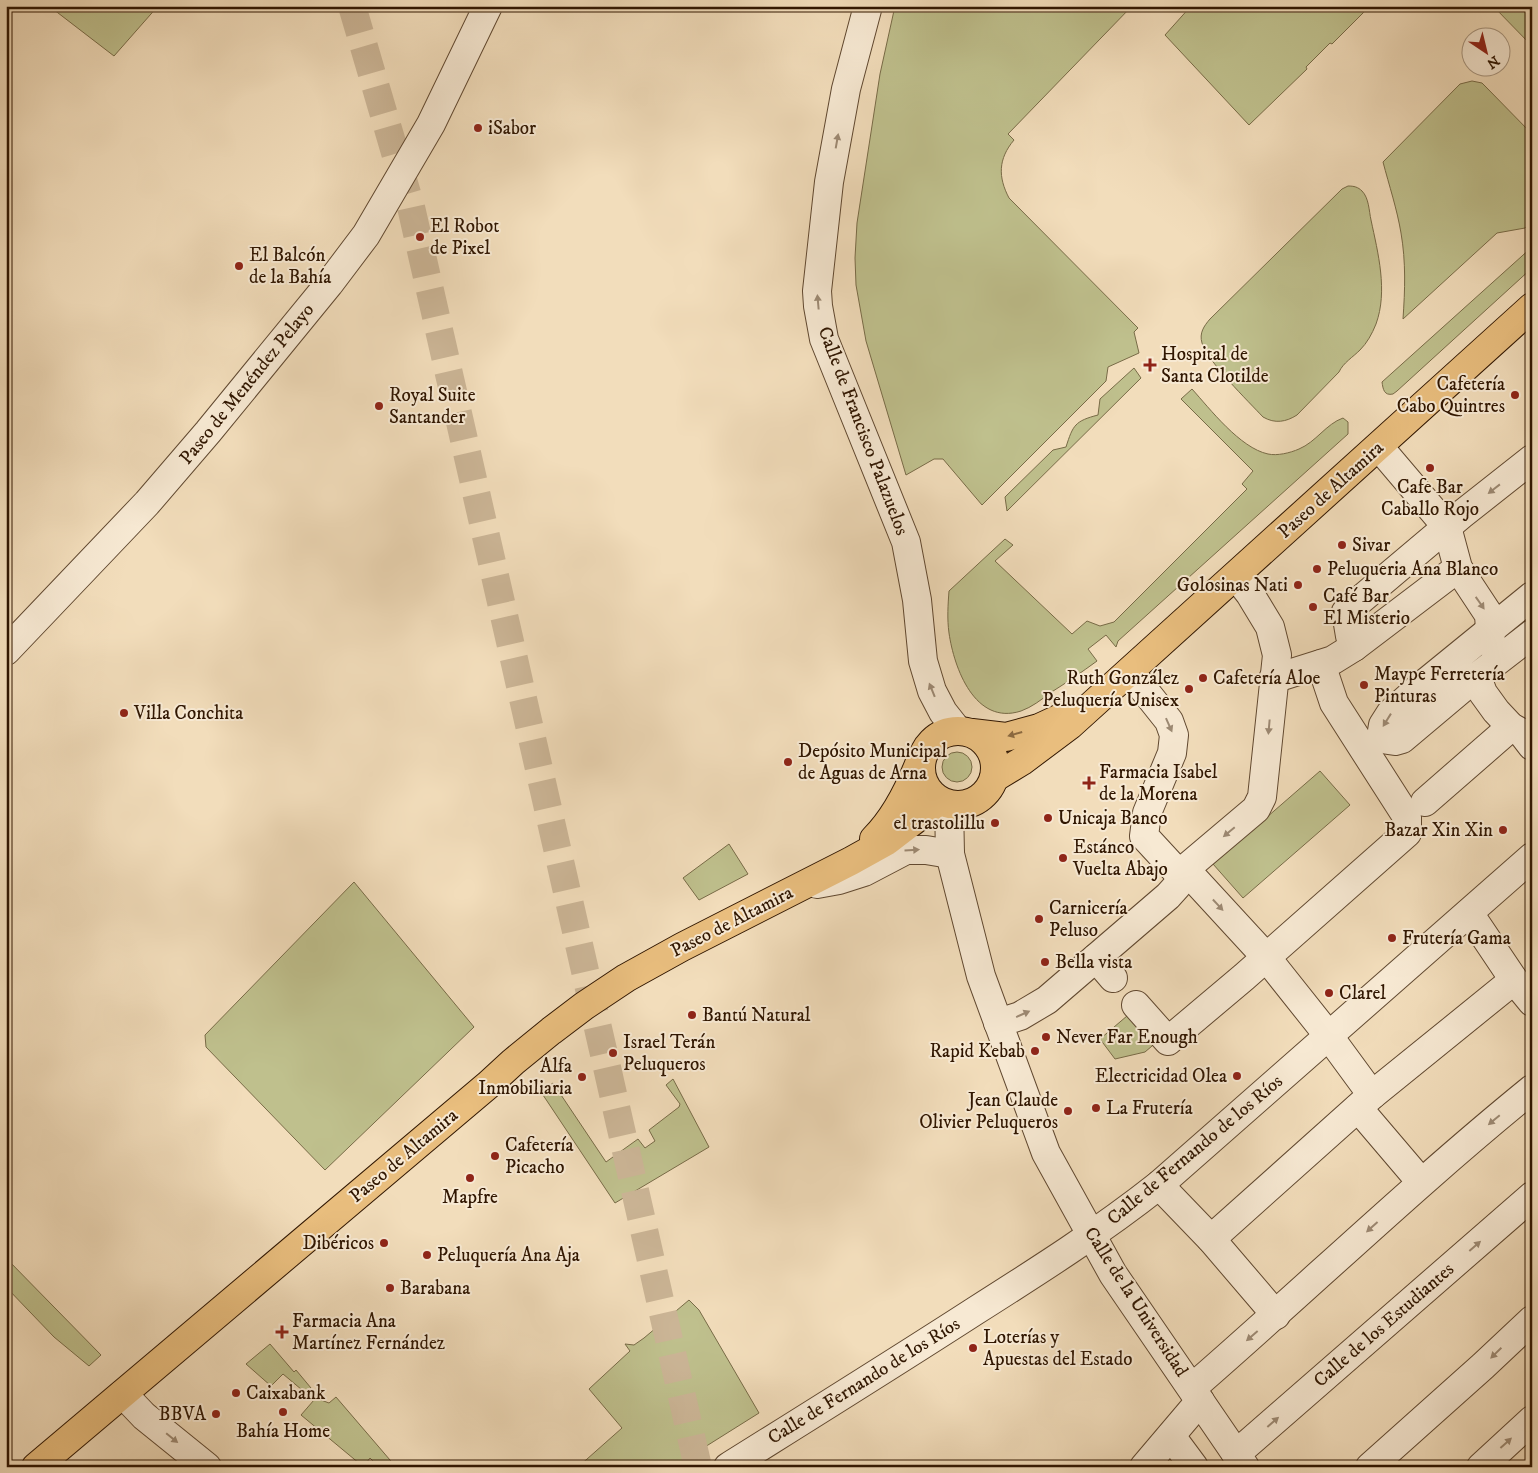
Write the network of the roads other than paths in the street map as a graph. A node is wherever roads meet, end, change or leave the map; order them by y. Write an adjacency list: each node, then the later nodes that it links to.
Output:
1 (488, 6): 13 (street, Paseo de Menéndez Pelayo)
2 (868, 6): 19 (street, Calle de Francisco Palazuelos, one-way to 2)
3 (1532, 307): 4 (main road, Paseo de Altamira)
4 (1379, 447): 6 (street); 8 (main road, Paseo de Altamira)
5 (1532, 459): 6 (street, one-way to 6)
6 (1447, 527): 7 (street); 12 (street)
7 (1458, 568): 10 (street, one-way to 10); 12 (street)
8 (1236, 576): 16 (main road, Paseo de Altamira); 17 (street)
9 (1532, 596): 10 (street)
10 (1490, 631): 15 (street); 15 (street, one-way to 15)
11 (1532, 634): 15 (street)
12 (1354, 647): 14 (street)
13 (6, 651)
14 (1321, 664): 17 (street); 31 (street)
15 (1485, 671): 20 (street)
16 (1130, 672): 18 (main road, Paseo de Altamira); 28 (street, one-way to 28)
17 (1273, 679): 28 (street, one-way to 28)
18 (1093, 703): 19 (main road, Paseo de Altamira, one-way to 19); 22 (main road, Paseo de Altamira)
19 (965, 732): 21 (main road); 22 (main road)
20 (1524, 733): 23 (street)
21 (921, 759): 24 (main road); 27 (main road, Paseo de Altamira)
22 (994, 778): 24 (main road)
23 (1424, 802)
24 (944, 803): 25 (street, Calle de la Universidad); 27 (main road, Paseo de Altamira)
25 (950, 854): 29 (street, Paseo de Altamira, one-way to 25); 35 (street, Calle de la Universidad)
26 (1532, 858): 30 (street, Calle de Fernando de los Ríos)
27 (851, 861): 29 (main road, Paseo de Altamira)
28 (1182, 872): 31 (street, one-way to 31); 35 (street, one-way to 28)
29 (800, 887): 46 (main road, Paseo de Altamira)
30 (1469, 913): 32 (street); 36 (street, Calle de Fernando de los Ríos)
31 (1266, 957): 34 (street); 36 (street)
32 (1514, 980): 33 (street); 38 (street)
33 (1532, 1002)
34 (1136, 1004)
35 (998, 1023): 42 (street, Calle de la Universidad)
36 (1328, 1035): 38 (street); 40 (street, Calle de Fernando de los Ríos)
37 (1532, 1089): 39 (street, one-way to 39)
38 (1365, 1101): 39 (street); 43 (street)
39 (1421, 1182): 44 (street, one-way to 44)
40 (1159, 1185): 42 (street, Calle de Fernando de los Ríos); 43 (street)
41 (1532, 1196): 50 (street, Calle de los Estudiantes, one-way to 41)
42 (1091, 1236): 47 (street, Calle de la Universidad); 53 (street, Calle de Fernando de los Ríos)
43 (1211, 1239): 44 (street)
44 (1276, 1315): 47 (street, one-way to 47)
45 (1532, 1320): 56 (street, one-way to 56)
46 (123, 1394): 51 (main road, Paseo de Altamira); 52 (street, one-way to 52)
47 (1196, 1395): 49 (street); 50 (street, Calle de la Universidad)
48 (1532, 1420): 57 (street, one-way to 48)
49 (1171, 1436): 54 (street); 55 (street)
50 (1241, 1460)
51 (36, 1467)
52 (207, 1467)
53 (728, 1467)
54 (1144, 1467)
55 (1194, 1467)
56 (1370, 1467)
57 (1480, 1467)

